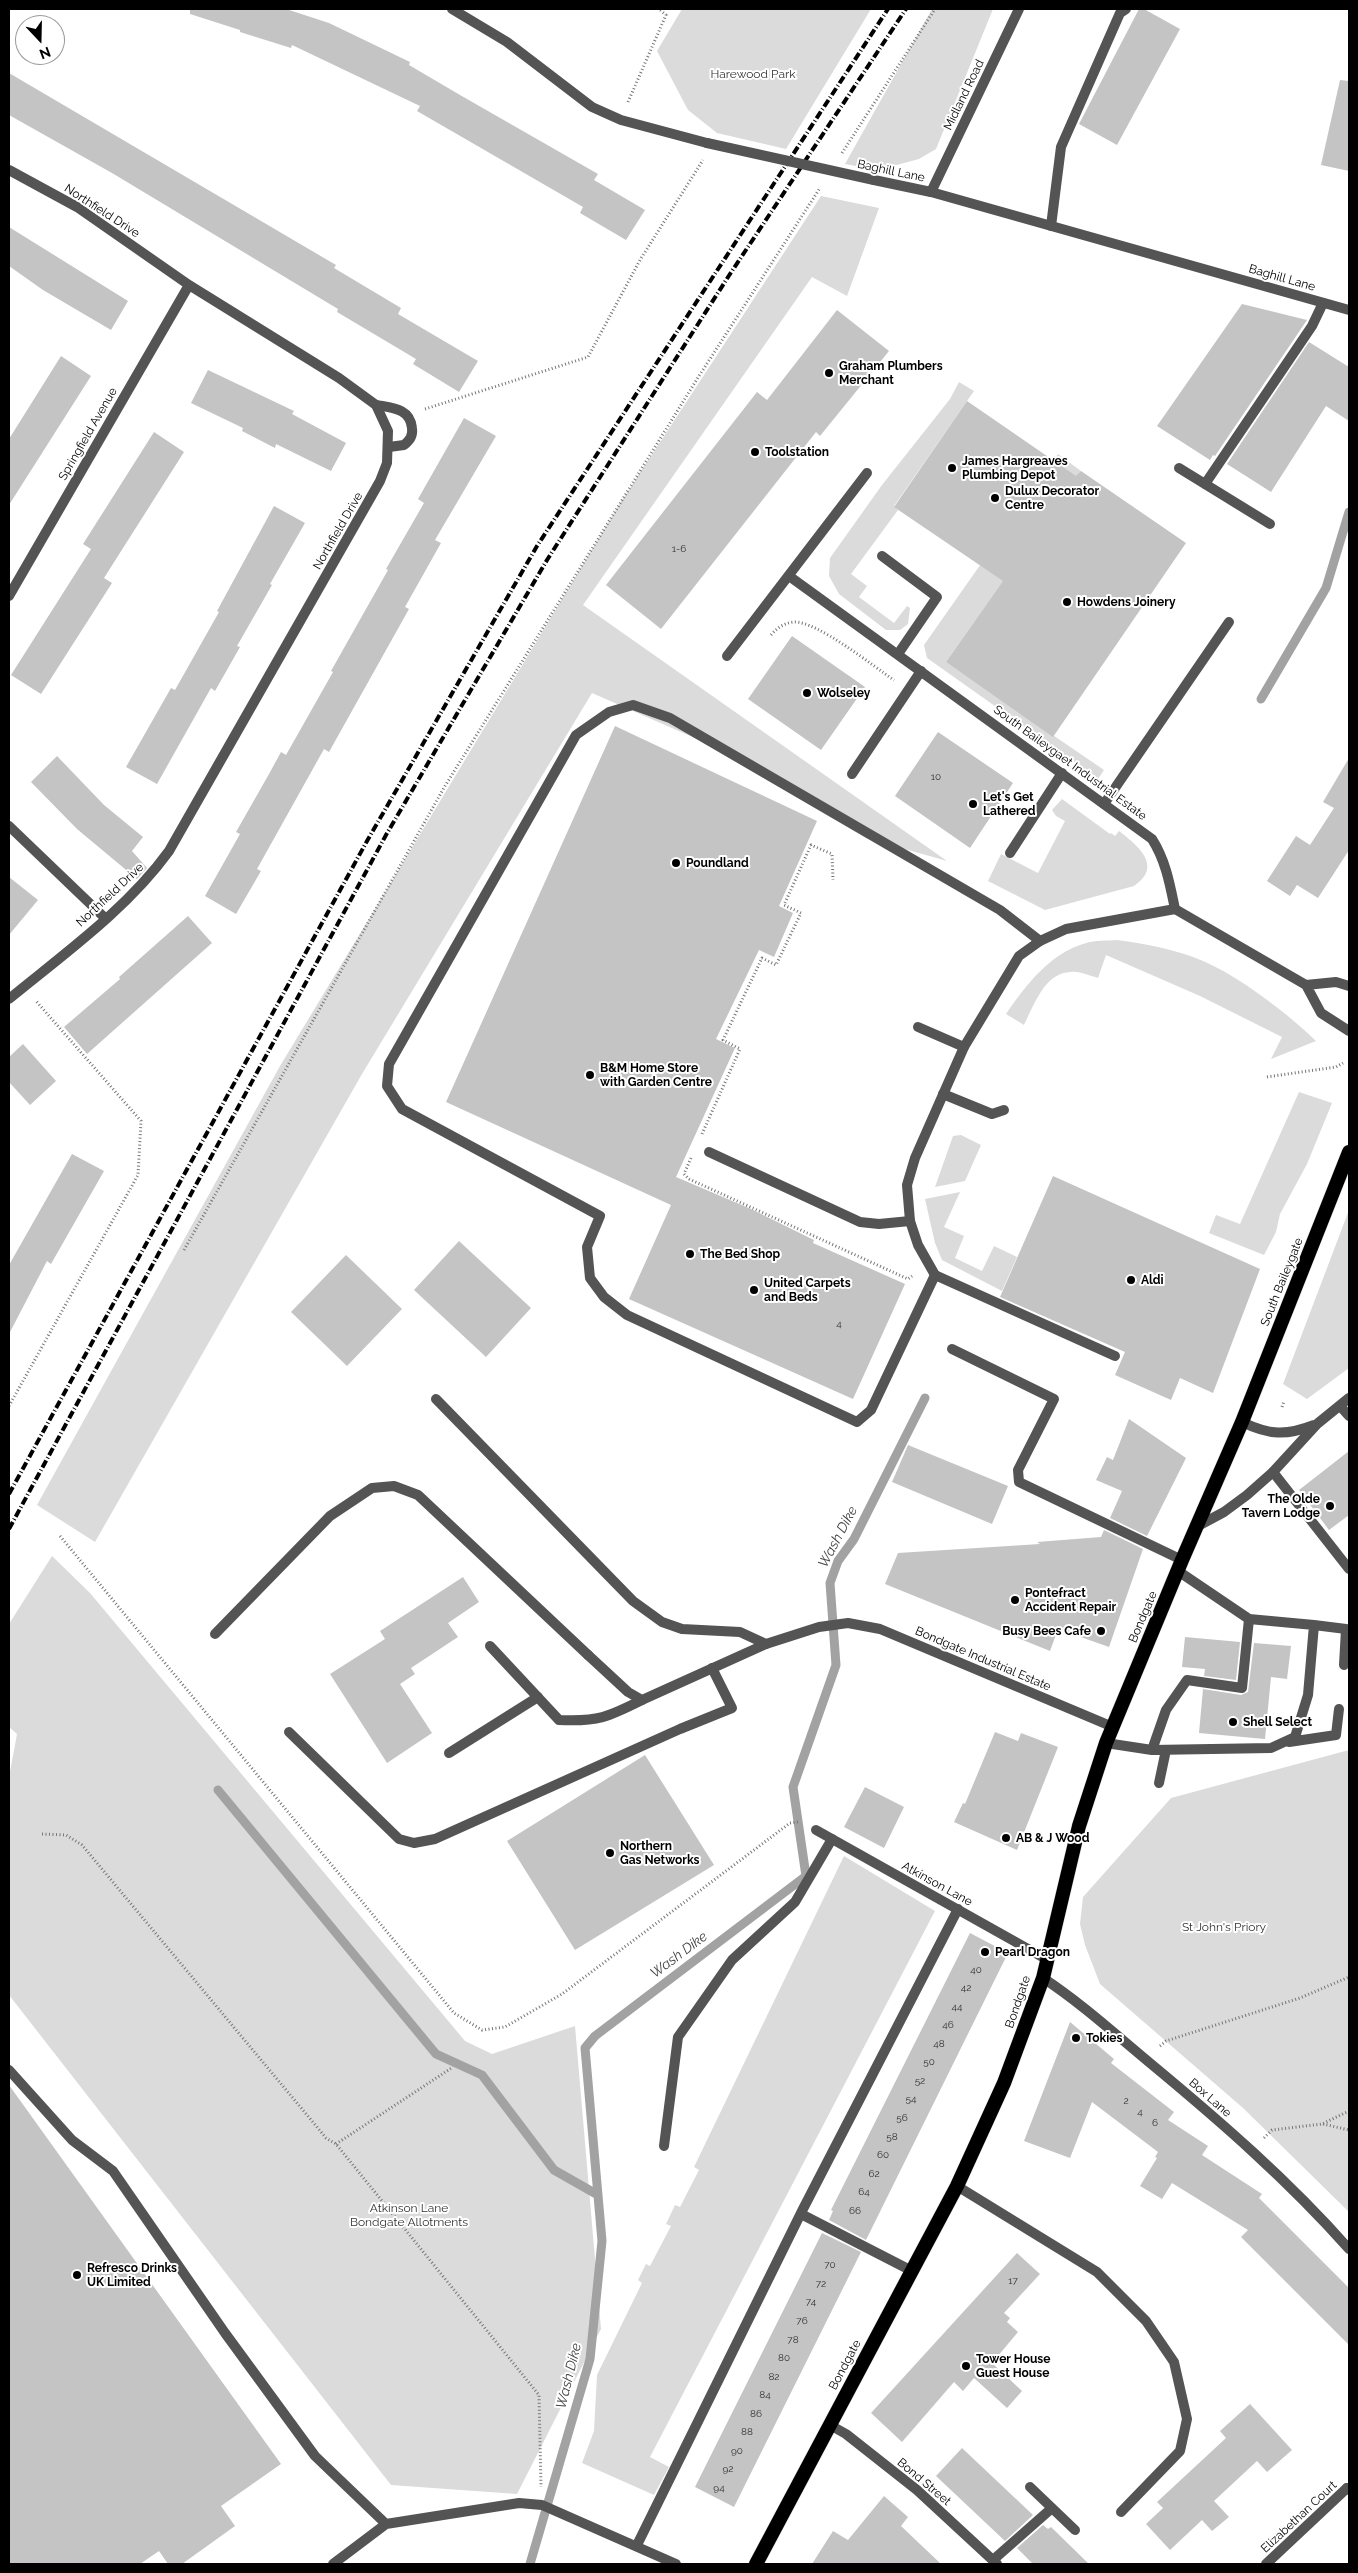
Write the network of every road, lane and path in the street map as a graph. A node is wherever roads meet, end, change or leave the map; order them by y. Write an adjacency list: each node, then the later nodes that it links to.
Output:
1 (452, 9): 6 (street, Baghill Lane)
2 (659, 9): 6 (path)
3 (934, 9): 8 (path)
4 (1019, 9): 11 (street, Midland Road)
5 (1126, 9): 12 (street)
6 (621, 120): 11 (street, Baghill Lane, bridge)
7 (706, 156): 17 (path)
8 (838, 159)
9 (9, 170): 13 (street, Northfield Drive)
10 (822, 184): 55 (path)
11 (931, 192): 12 (street, Baghill Lane)
12 (1051, 226): 14 (street, Baghill Lane)
13 (189, 285): 16 (street, Northfield Drive); 25 (street, Springfield Avenue)
14 (1323, 303): 15 (street, Baghill Lane); 21 (street)
15 (1349, 310)
16 (376, 405): 17 (street); 18 (street, Northfield Drive)
17 (408, 414): 18 (street)
18 (389, 447): 37 (street, Northfield Drive)
19 (1179, 468): 21 (street)
20 (867, 473): 24 (street)
21 (1205, 484): 22 (street)
22 (1270, 524)
23 (882, 556): 27 (street)
24 (789, 576): 27 (street, South Baileygaet Industrial Estate); 28 (street)
25 (9, 596)
26 (1229, 622): 32 (street)
27 (898, 654): 29 (street, South Baileygaet Industrial Estate)
28 (727, 656)
29 (921, 671): 30 (street, South Baileygaet Industrial Estate); 31 (street)
30 (1062, 773): 32 (street, South Baileygaet Industrial Estate); 34 (street)
31 (852, 774)
32 (1104, 804): 36 (street, South Baileygaet Industrial Estate)
33 (9, 826): 37 (street)
34 (1010, 853)
35 (833, 880): 50 (path)
36 (1175, 909): 38 (street); 39 (street)
37 (105, 918): 41 (street, Northfield Drive)
38 (1040, 941): 45 (street); 57 (street)
39 (1306, 986): 40 (street); 44 (street)
40 (1349, 986)
41 (24, 987): 42 (street, Northfield Drive); 63 (path)
42 (9, 999)
43 (918, 1027): 45 (street)
44 (1349, 1031)
45 (964, 1047): 48 (street)
46 (1343, 1063): 47 (path)
47 (1267, 1077)
48 (943, 1094): 49 (street); 54 (street)
49 (1004, 1110)
50 (700, 1138)
51 (709, 1152): 54 (street)
52 (1349, 1152): 67 (highway, South Baileygate)
53 (692, 1156): 56 (path)
54 (910, 1221): 56 (street)
55 (184, 1250)
56 (929, 1265): 57 (street)
57 (935, 1275): 59 (street)
58 (952, 1348): 72 (street)
59 (1115, 1356)
60 (1349, 1398): 64 (street)
61 (436, 1399): 78 (street)
62 (1284, 1401): 65 (path)
63 (9, 1406)
64 (1340, 1406): 66 (street); 68 (street)
65 (1282, 1407)
66 (1349, 1416)
67 (1242, 1422): 68 (street); 70 (highway, Bondgate)
68 (1317, 1424): 69 (street)
69 (1273, 1472): 70 (street); 73 (street)
70 (1196, 1526): 72 (highway, Bondgate)
71 (60, 1536): 74 (path)
72 (1180, 1565): 75 (street); 85 (highway, Bondgate)
73 (1349, 1568)
74 (87, 1570)
75 (1250, 1619): 76 (street); 89 (street)
76 (1314, 1625): 80 (street); 88 (street)
77 (215, 1634): 83 (street)
78 (766, 1644): 81 (street); 85 (street, Bondgate Industrial Estate)
79 (490, 1646): 82 (street)
80 (1344, 1665)
81 (712, 1668): 83 (street); 86 (street)
82 (538, 1697): 83 (street); 91 (street)
83 (642, 1700)
84 (1339, 1709): 88 (street)
85 (1113, 1727): 87 (highway, Bondgate)
86 (289, 1732)
87 (1106, 1744): 89 (street); 97 (highway, Bondgate)
88 (1280, 1744): 90 (street)
89 (1152, 1750): 90 (street)
90 (1166, 1750): 92 (street)
91 (449, 1753)
92 (1159, 1783)
93 (816, 1830): 95 (street, Atkinson Lane)
94 (42, 1834): 106 (path)
95 (832, 1839): 96 (street, Atkinson Lane); 107 (street)
96 (958, 1910): 97 (street, Atkinson Lane); 110 (street)
97 (1046, 1959): 99 (highway, Bondgate)
98 (1349, 1977): 100 (path)
99 (1043, 1978): 100 (street, Box Lane); 109 (highway, Bondgate)
100 (1145, 2059): 108 (street, Box Lane)
101 (454, 2067): 106 (path)
102 (9, 2070): 119 (street)
103 (1349, 2111): 104 (path)
104 (1322, 2124): 105 (path); 108 (path)
105 (1349, 2130)
106 (336, 2144): 116 (path)
107 (664, 2146)
108 (1252, 2151): 111 (street, Box Lane)
109 (957, 2186): 112 (highway, Bondgate); 118 (street)
110 (801, 2214): 112 (street); 121 (street)
111 (1349, 2249)
112 (912, 2270): 113 (highway, Bondgate)
113 (830, 2425): 122 (street, Bond Street); 125 (highway, Bondgate)
114 (1030, 2486): 117 (street)
115 (1348, 2489): 126 (street, Elizabethan Court)
116 (541, 2505): 119 (street); 121 (street)
117 (1052, 2508): 120 (street); 122 (street)
118 (1121, 2512)
119 (386, 2524): 123 (street)
120 (1075, 2530)
121 (637, 2545): 124 (street)
122 (995, 2562)
123 (334, 2564)
124 (676, 2564)
125 (756, 2564)
126 (1266, 2564)

